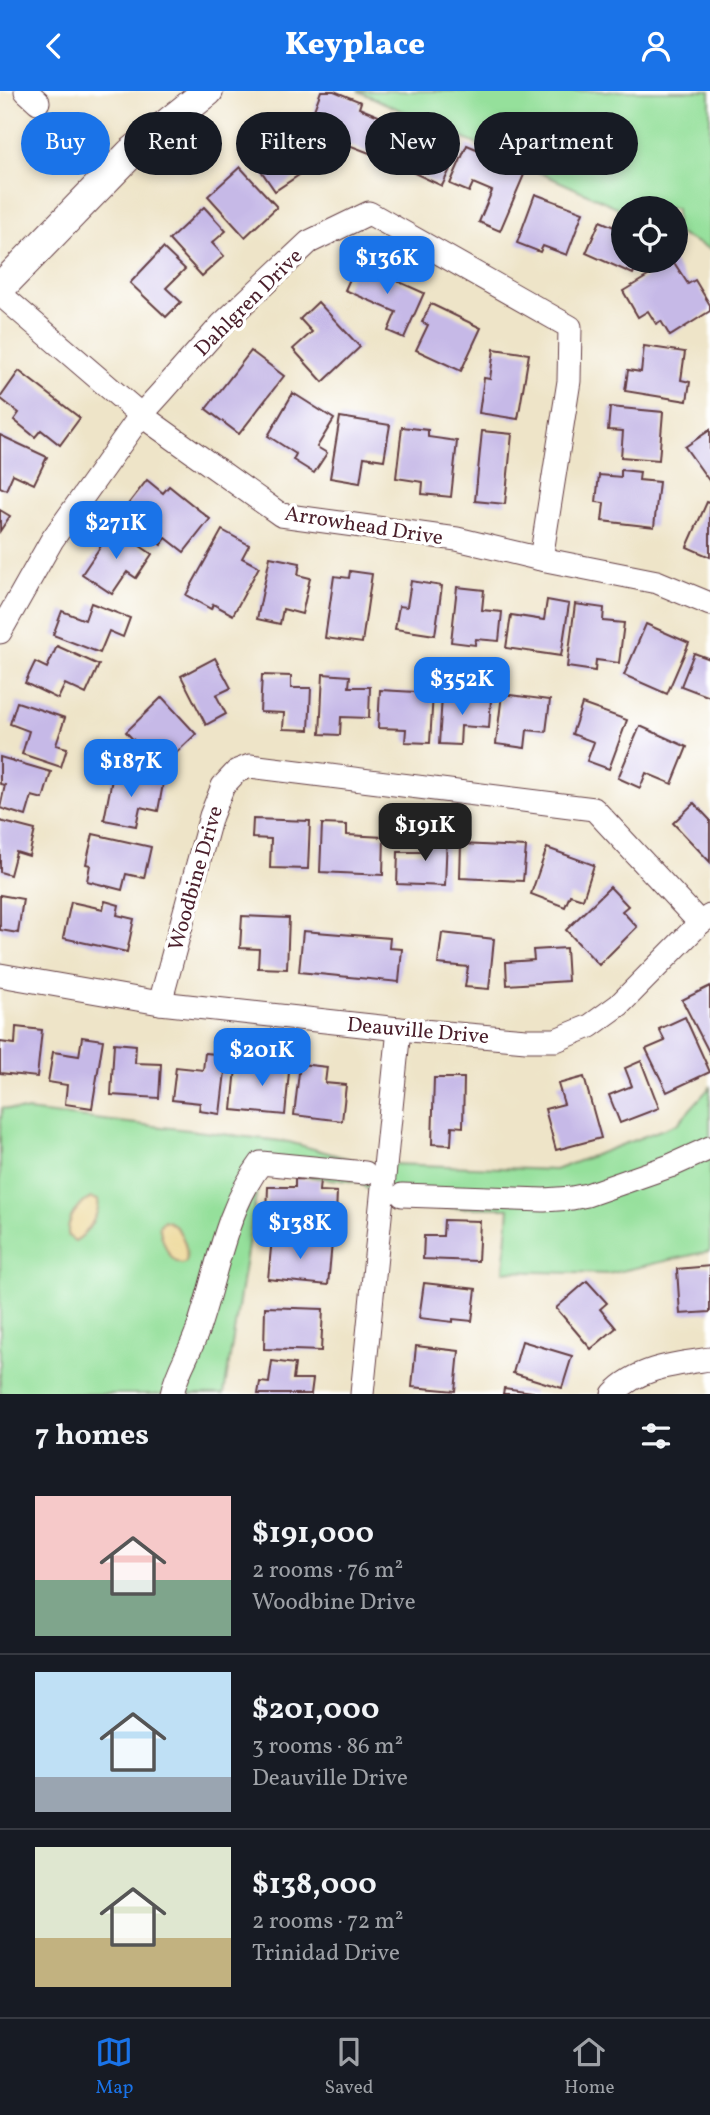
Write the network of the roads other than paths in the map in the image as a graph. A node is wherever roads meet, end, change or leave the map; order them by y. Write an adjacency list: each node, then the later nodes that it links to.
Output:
1 (208, 91): 2 (main road)
2 (0, 288)
3 (0, 294): 4 (street, Arrowhead Drive)
4 (141, 415): 5 (street, Arrowhead Drive); 5 (street, Dahlgren Drive); 7 (street)
5 (541, 559): 6 (street, Arrowhead Drive)
6 (710, 604)
7 (0, 632)
8 (705, 920): 10 (street, Woodbine Drive); 11 (street, Deauville Drive)
9 (0, 975): 10 (street, Deauville Drive)
10 (160, 1003): 11 (street, Deauville Drive)
11 (399, 1029): 17 (street)
12 (710, 1148): 14 (street)
13 (365, 1173): 16 (street)
14 (402, 1195)
15 (710, 1359): 18 (street)
16 (172, 1394)
17 (362, 1394)
18 (613, 1394)

